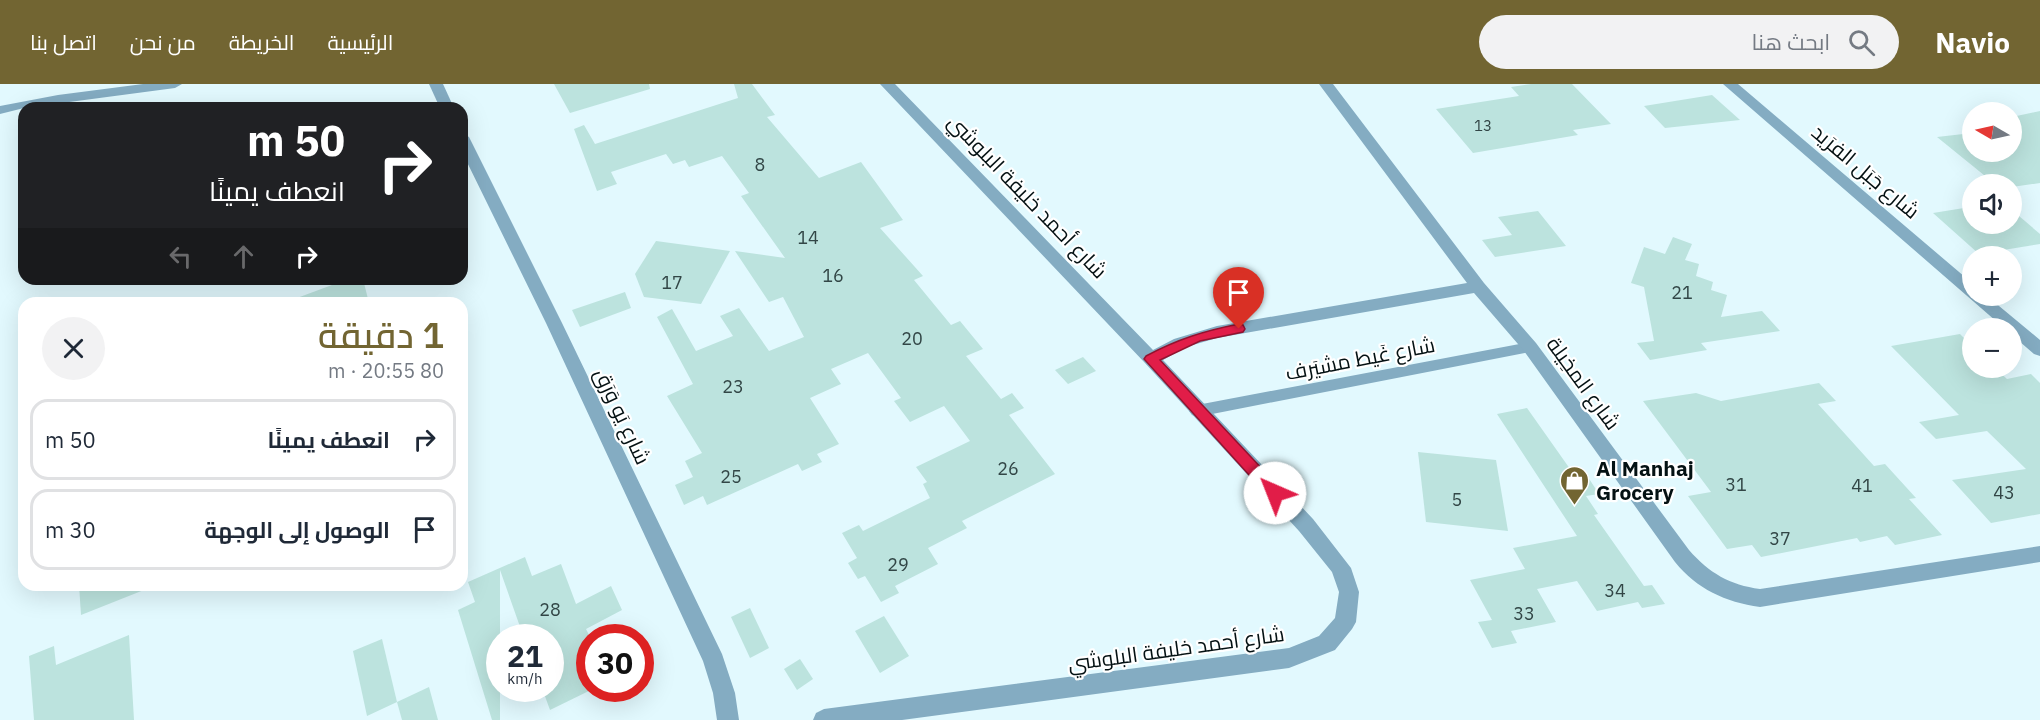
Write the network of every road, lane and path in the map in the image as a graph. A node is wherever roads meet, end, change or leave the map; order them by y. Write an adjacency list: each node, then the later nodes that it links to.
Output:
1 (175, 84): 6 (street)
2 (436, 84): 7 (street)
3 (887, 84): 16 (street, شارع أحمد خليفة البلوشي)
4 (1326, 84): 12 (street, شارع المخِيلة)
5 (1736, 85): 11 (street, شارع جَبَل الفرَيد)
6 (42, 102)
7 (444, 102)
8 (18, 107): 9 (street)
9 (0, 110)
10 (468, 149): 19 (street, شارع يَو وَرَق)
11 (1962, 283)
12 (1478, 287): 14 (street, شارع المخِيلة); 16 (street)
13 (1989, 306): 15 (street)
14 (1530, 347): 17 (lane, شارع غَيط مشيَرف); 18 (street, شارع المخِيلة)
15 (2040, 350)
16 (1151, 359): 17 (street, شارع أحمد خليفة البلوشي)
17 (1197, 411): 20 (street, شارع أحمد خليفة البلوشي)
18 (2040, 554)
19 (728, 720)
20 (824, 720)

